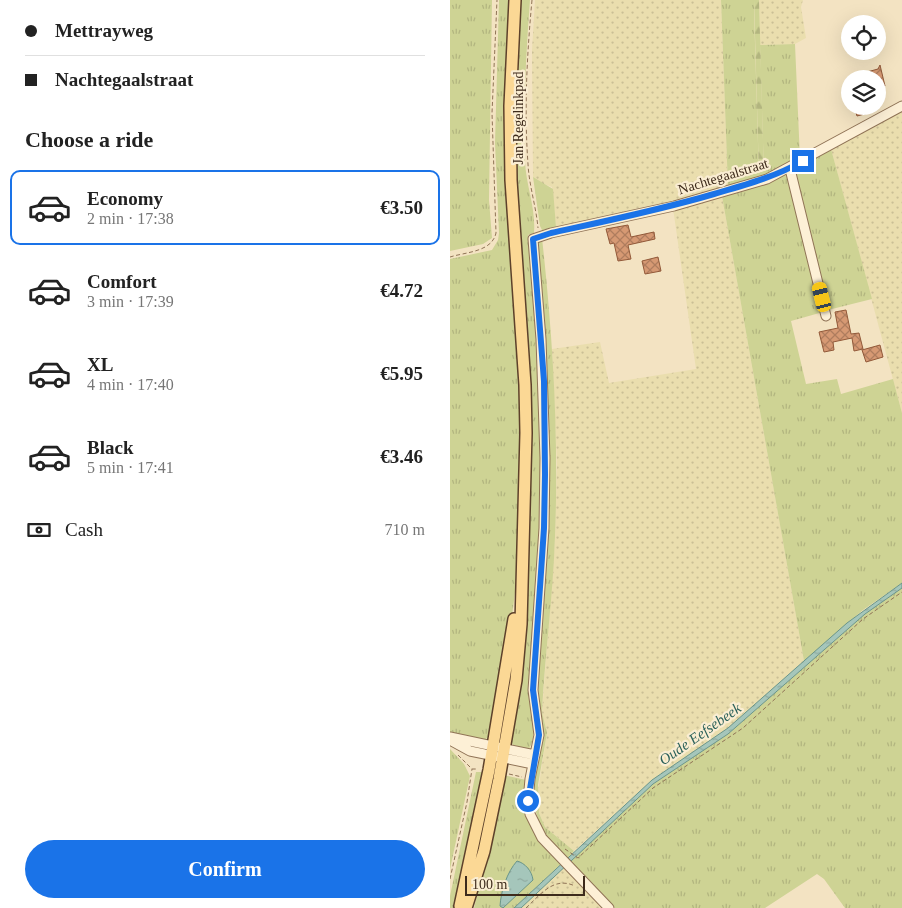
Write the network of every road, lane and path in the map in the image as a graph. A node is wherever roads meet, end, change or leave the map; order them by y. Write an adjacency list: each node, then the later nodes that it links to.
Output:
1 (496, 0): 7 (path)
2 (515, 0): 12 (main road)
3 (532, 0): 6 (path, Jan Regelinkpad)
4 (902, 106): 5 (street, Nachtegaalstraat)
5 (790, 169): 6 (street, Nachtegaalstraat); 8 (street)
6 (539, 236): 13 (street)
7 (450, 256)
8 (826, 316)
9 (902, 592): 14 (path)
10 (450, 739): 12 (street)
11 (456, 752): 15 (path)
12 (498, 752): 13 (street); 17 (main road); 18 (main road)
13 (534, 759): 20 (street)
14 (570, 852)
15 (450, 879)
16 (580, 889): 19 (path)
17 (460, 908)
18 (466, 908)
19 (526, 908)
20 (609, 908)

